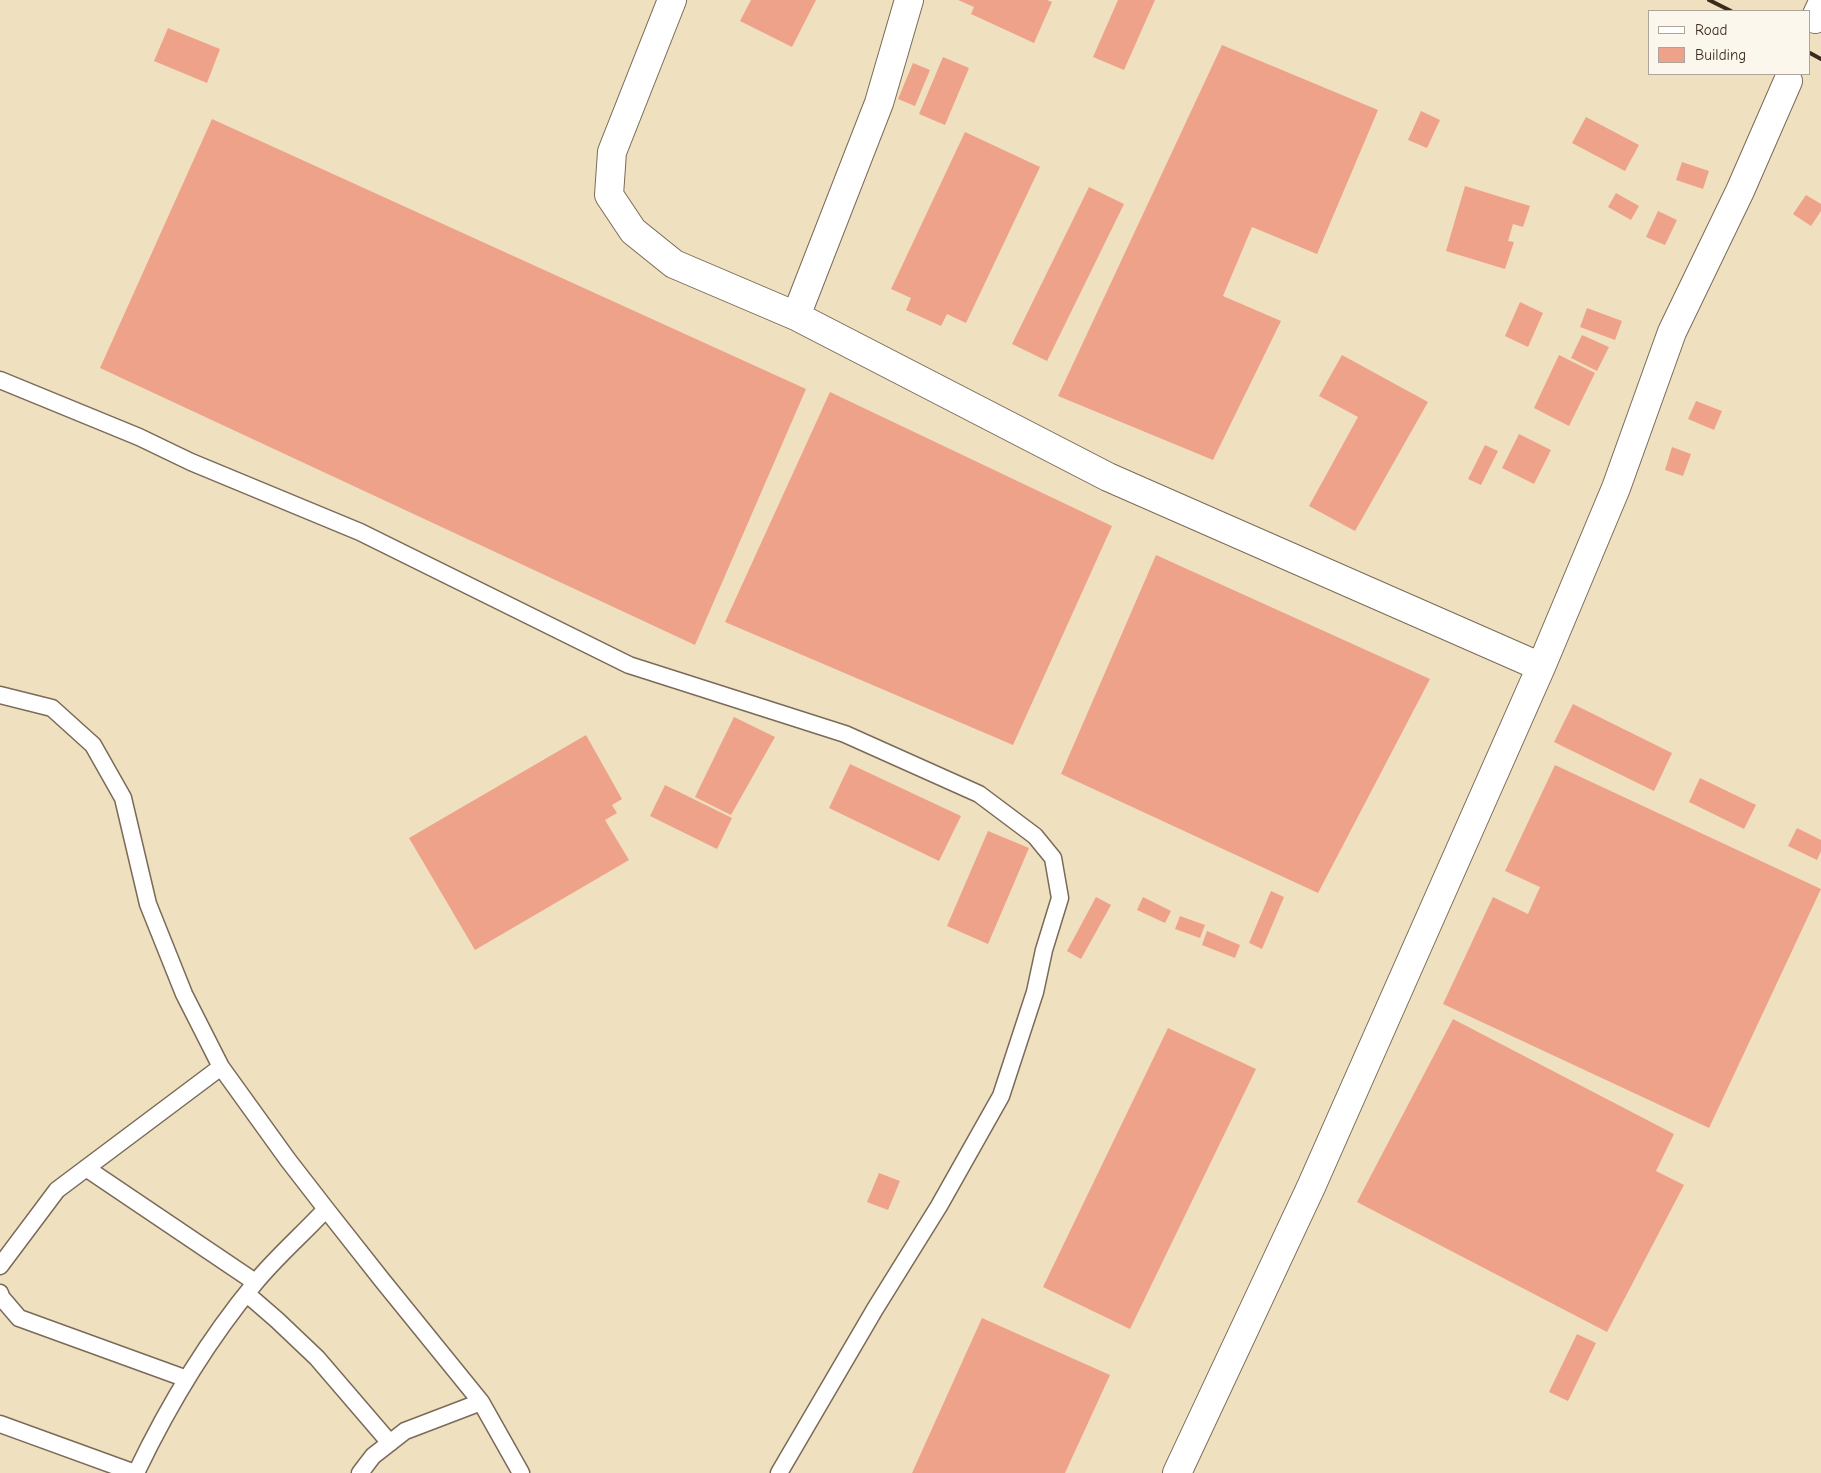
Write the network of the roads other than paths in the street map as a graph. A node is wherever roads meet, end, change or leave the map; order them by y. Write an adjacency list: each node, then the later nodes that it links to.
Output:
1 (672, 0): 4 (street)
2 (909, 0): 4 (street)
3 (1788, 81): 6 (street)
4 (796, 316): 6 (street)
5 (0, 380): 23 (lane)
6 (1542, 667): 24 (street)
7 (0, 695): 8 (lane)
8 (221, 1067): 9 (lane); 10 (lane)
9 (86, 1168): 11 (lane); 12 (lane)
10 (326, 1209): 12 (lane); 17 (lane)
11 (0, 1266)
12 (251, 1288): 16 (lane); 19 (lane)
13 (0, 1293): 15 (lane)
14 (0, 1312): 15 (lane)
15 (19, 1318): 16 (lane)
16 (187, 1378): 20 (lane)
17 (481, 1402): 19 (lane); 22 (lane)
18 (0, 1424): 20 (lane)
19 (390, 1443): 21 (lane)
20 (135, 1473)
21 (360, 1473)
22 (521, 1473)
23 (779, 1473)
24 (1177, 1473)

